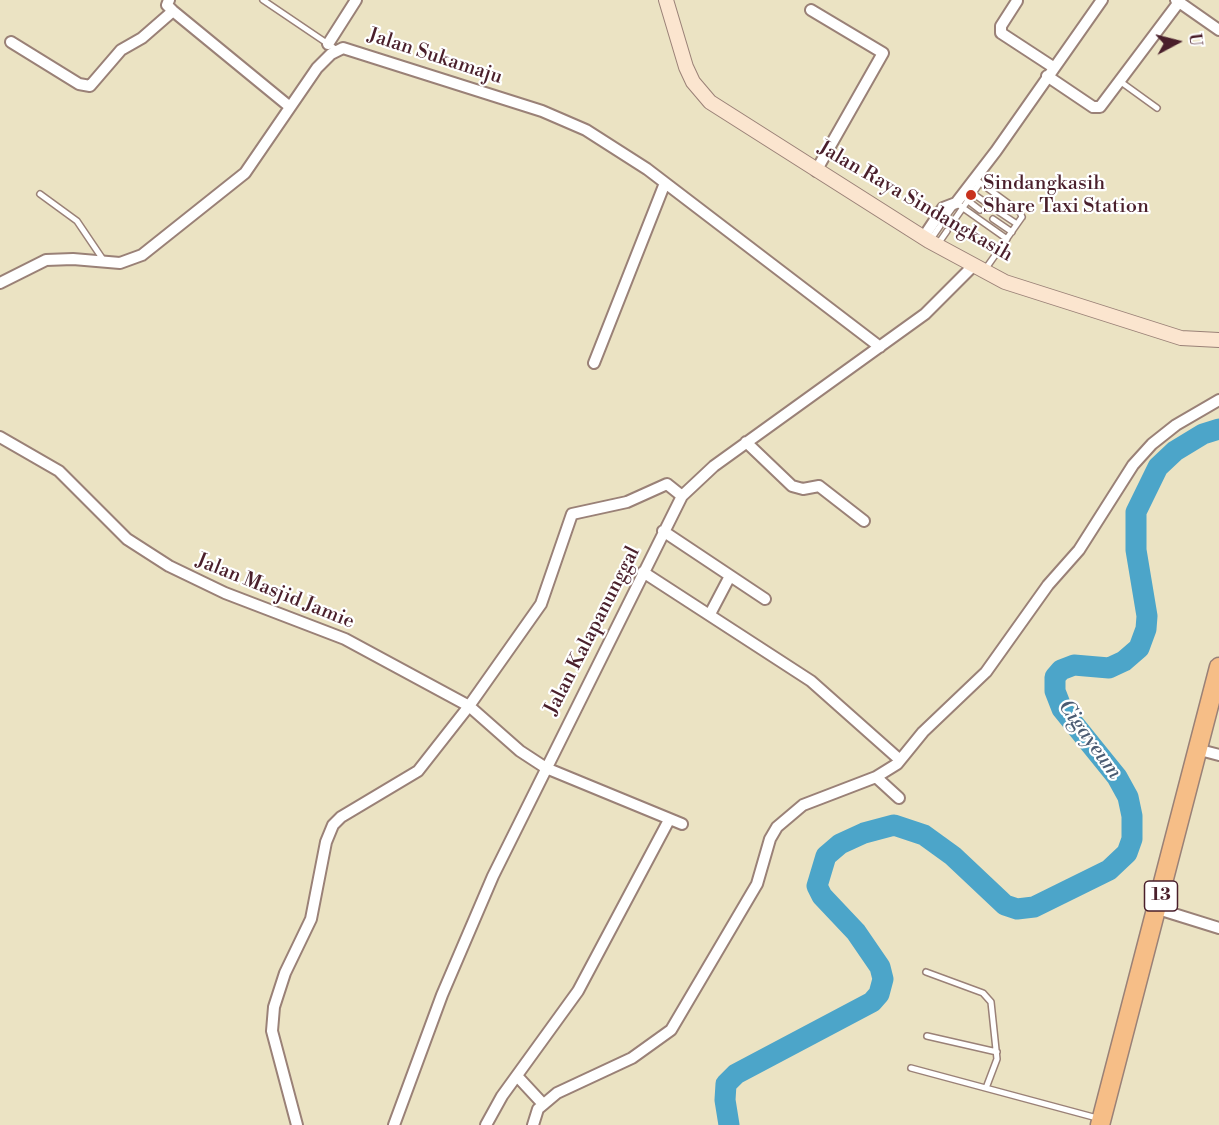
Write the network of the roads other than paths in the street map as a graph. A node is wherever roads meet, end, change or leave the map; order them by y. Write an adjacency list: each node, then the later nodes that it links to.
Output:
1 (169, 0): 9 (street)
2 (263, 0): 12 (lane)
3 (356, 0): 12 (street)
4 (666, 0): 17 (main road, Jalan Raya Sindangkasih)
5 (1102, 0): 13 (street)
6 (1178, 1): 10 (street); 14 (street)
7 (1017, 2): 13 (street)
8 (811, 10): 17 (street)
9 (173, 12): 11 (street); 15 (street)
10 (1219, 30)
11 (11, 42)
12 (332, 47): 15 (street, Jalan Sukamaju); 18 (street, Jalan Sukamaju)
13 (1050, 72): 14 (street); 19 (street)
14 (1121, 82): 16 (lane)
15 (290, 107): 33 (street, Jalan Sukamaju)
16 (1157, 108)
17 (816, 171): 32 (main road, Jalan Raya Sindangkasih)
18 (665, 183): 37 (street, Jalan Sukamaju); 38 (street)
19 (969, 192): 21 (lane); 22 (lane); 24 (lane); 25 (lane); 27 (lane); 31 (lane); 32 (street)
20 (40, 194): 33 (lane)
21 (986, 202)
22 (980, 210)
23 (999, 212): 27 (lane)
24 (948, 214)
25 (955, 219)
26 (993, 219): 30 (lane)
27 (1017, 224): 30 (lane)
28 (940, 226): 32 (lane)
29 (947, 231): 32 (lane)
30 (1012, 232): 31 (lane)
31 (1006, 239): 34 (lane)
32 (930, 242): 34 (main road, Jalan Raya Sindangkasih)
33 (105, 263): 35 (street, Jalan Sukamaju)
34 (978, 269): 36 (main road, Jalan Raya Sindangkasih); 37 (street, Jalan Kalapanunggal)
35 (0, 283)
36 (1219, 340)
37 (880, 347): 41 (street, Jalan Kalapanunggal)
38 (594, 363)
39 (1219, 400): 53 (street)
40 (0, 437): 50 (street, Jalan Masjid Jamie)
41 (746, 442): 42 (street, Jalan Kalapanunggal); 43 (street)
42 (682, 496): 44 (street, Jalan Kalapanunggal); 50 (street)
43 (864, 521)
44 (663, 531): 45 (street, Jalan Kalapanunggal); 46 (street)
45 (643, 572): 48 (street); 54 (street, Jalan Kalapanunggal)
46 (730, 576): 47 (street); 48 (street)
47 (765, 599)
48 (710, 614): 53 (street)
49 (1219, 667): 51 (highway, 13)
50 (469, 706): 54 (street, Jalan Masjid Jamie); 69 (street)
51 (1200, 750): 52 (street); 59 (highway, 13)
52 (1219, 755)
53 (900, 760): 55 (street)
54 (546, 768): 57 (street, Jalan Masjid Jamie); 70 (street, Jalan Kalapanunggal)
55 (876, 777): 56 (street); 67 (street)
56 (899, 798)
57 (669, 820): 58 (street, Jalan Masjid Jamie); 65 (street)
58 (682, 824)
59 (1158, 909): 60 (street); 68 (highway, 13)
60 (1219, 928)
61 (926, 972): 63 (lane)
62 (927, 1036): 63 (lane)
63 (997, 1052): 66 (lane)
64 (911, 1068): 66 (lane)
65 (517, 1076): 67 (street); 71 (street)
66 (986, 1088): 68 (lane)
67 (541, 1102): 72 (street)
68 (1101, 1122)
69 (297, 1125)
70 (394, 1125)
71 (486, 1125)
72 (533, 1125)

